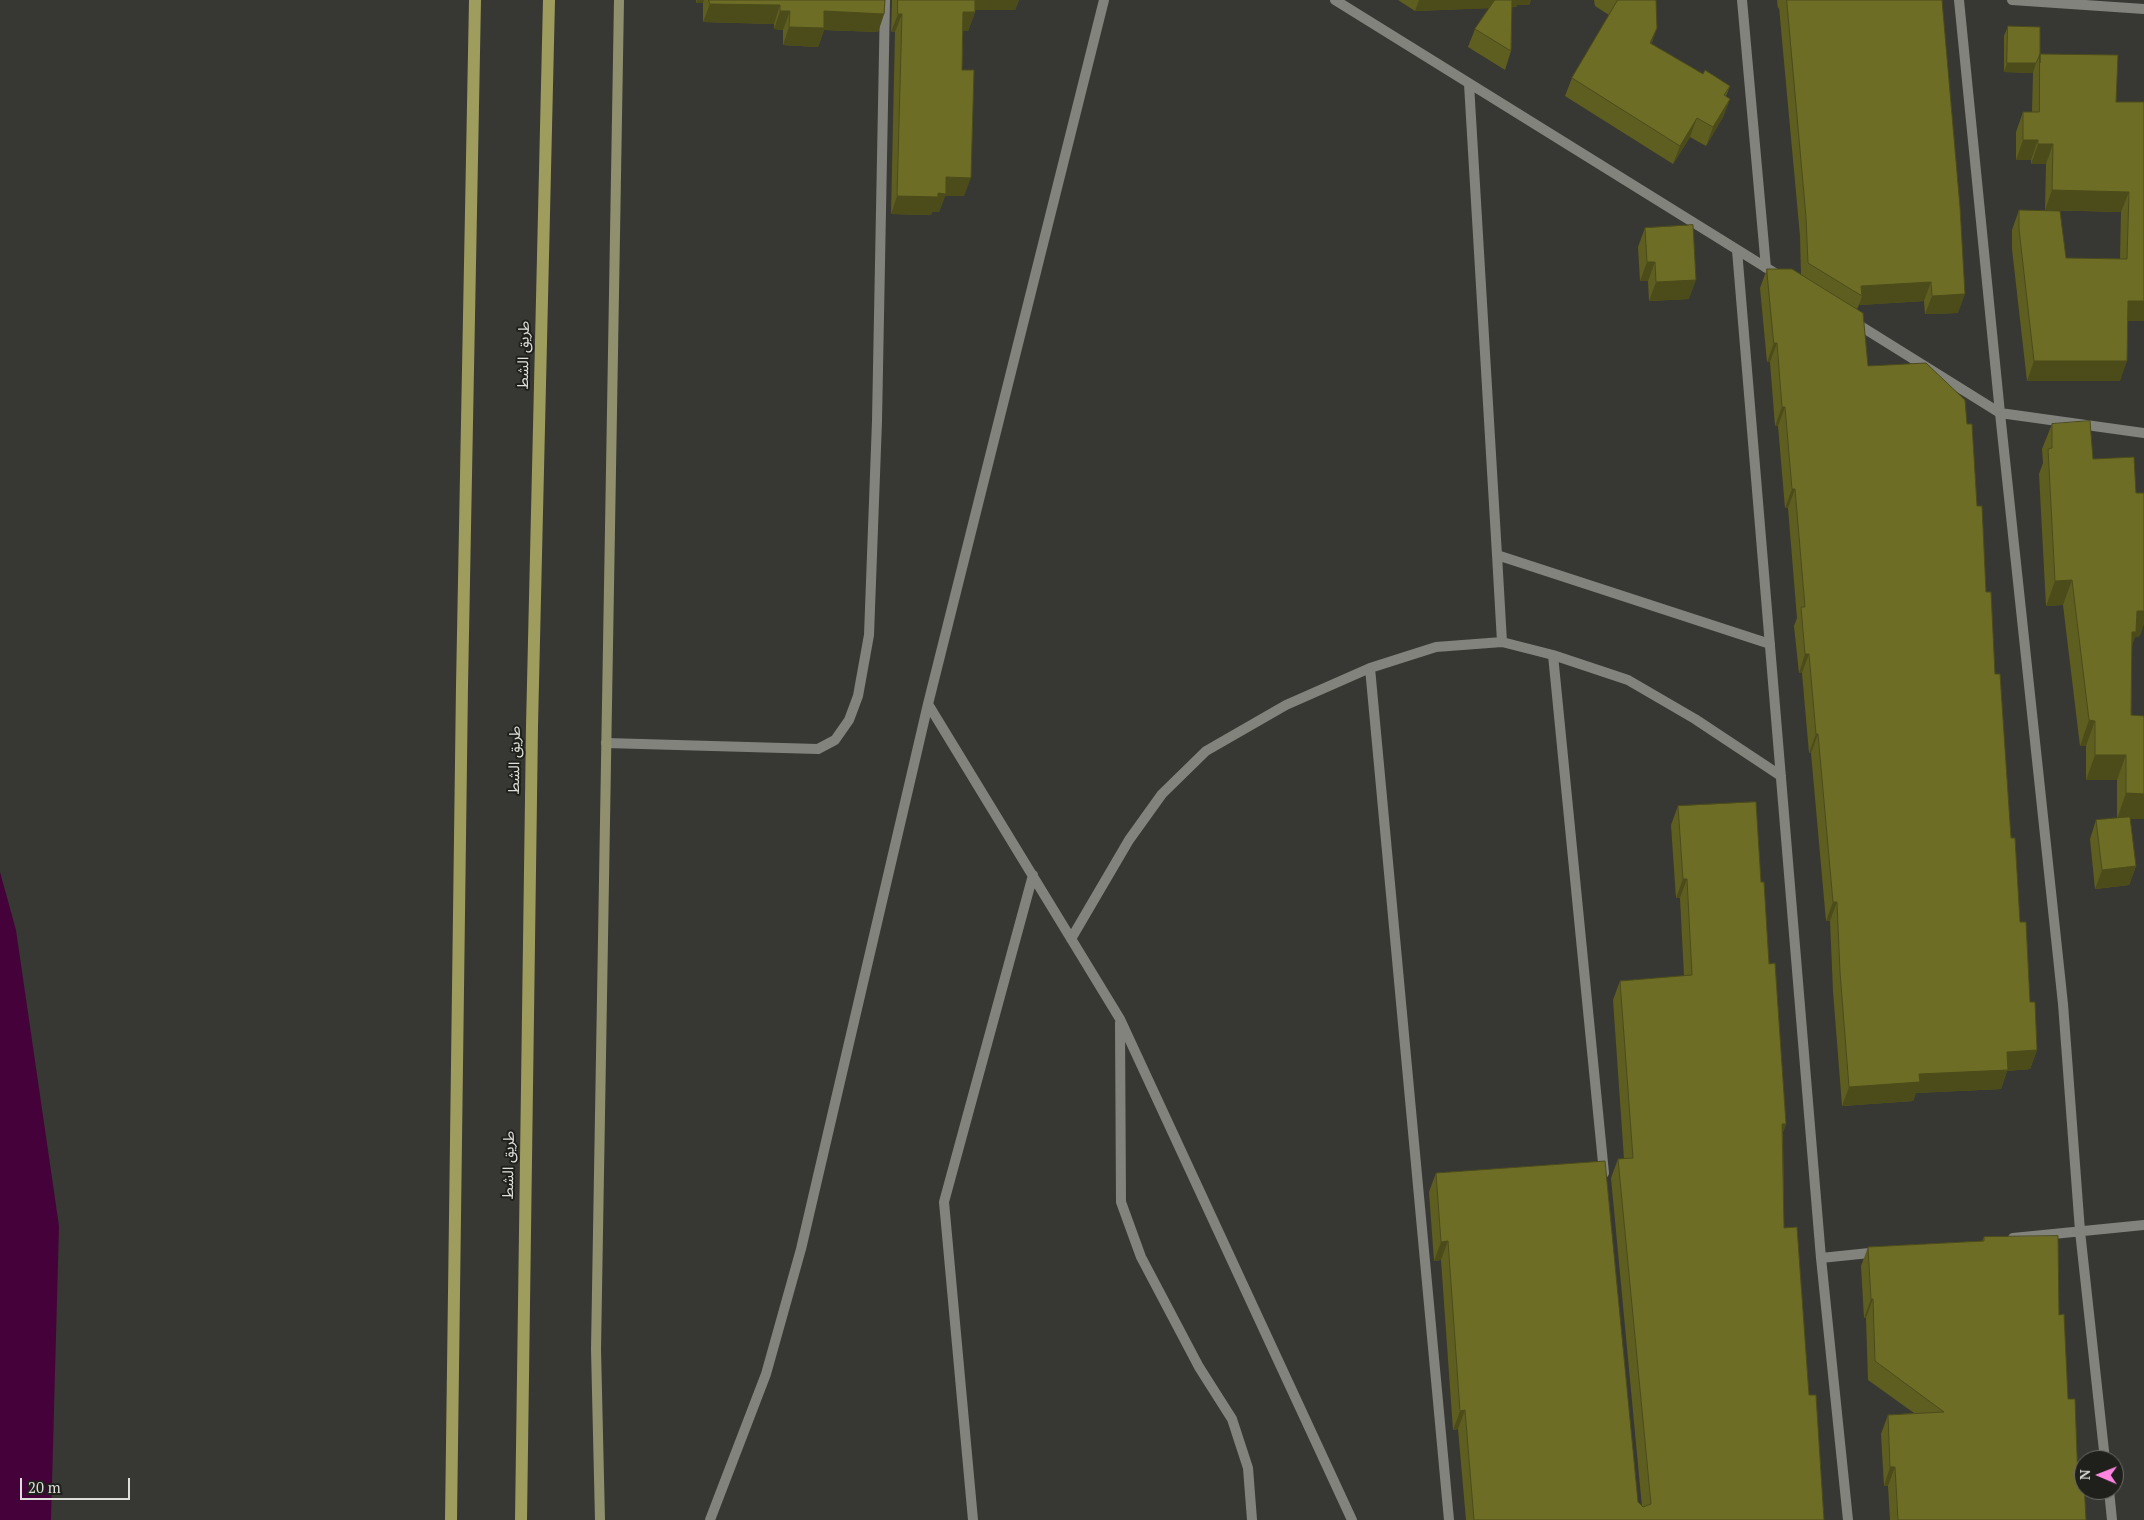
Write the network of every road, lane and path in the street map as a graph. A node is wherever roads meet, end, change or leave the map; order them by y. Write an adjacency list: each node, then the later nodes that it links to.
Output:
1 (476, 0): 37 (main road)
2 (549, 0): 38 (main road, طريق الشط)
3 (619, 0): 24 (street)
4 (885, 0): 24 (street)
5 (1104, 0): 23 (street)
6 (1335, 0): 11 (street)
7 (1742, 0): 13 (street)
8 (1960, 0): 16 (street)
9 (2012, 0): 10 (street)
10 (2144, 9)
11 (1469, 84): 12 (street); 18 (street)
12 (1737, 250): 13 (street); 20 (street)
13 (1766, 268): 14 (street)
14 (1783, 279)
15 (1841, 315): 16 (street)
16 (2000, 413): 17 (street); 31 (street)
17 (2144, 433)
18 (1497, 555): 19 (street); 20 (street)
19 (1502, 642): 21 (street); 22 (street)
20 (1770, 644): 25 (street)
21 (1553, 654): 25 (street); 29 (street)
22 (1370, 668): 27 (street); 44 (street)
23 (928, 704): 26 (street); 40 (street)
24 (606, 743): 39 (street)
25 (1781, 776): 34 (street)
26 (1033, 876): 27 (street); 41 (street)
27 (1071, 939): 28 (street)
28 (1120, 1018): 42 (street); 43 (street)
29 (1604, 1182)
30 (2144, 1225): 31 (street)
31 (2080, 1231): 32 (street); 35 (street)
32 (2004, 1239)
33 (1888, 1251): 34 (street)
34 (1821, 1258): 45 (street)
35 (2104, 1450)
36 (2110, 1500): 46 (street)
37 (451, 1520)
38 (520, 1520)
39 (600, 1520)
40 (710, 1520)
41 (973, 1520)
42 (1252, 1520)
43 (1352, 1520)
44 (1449, 1520)
45 (1848, 1520)
46 (2112, 1520)

